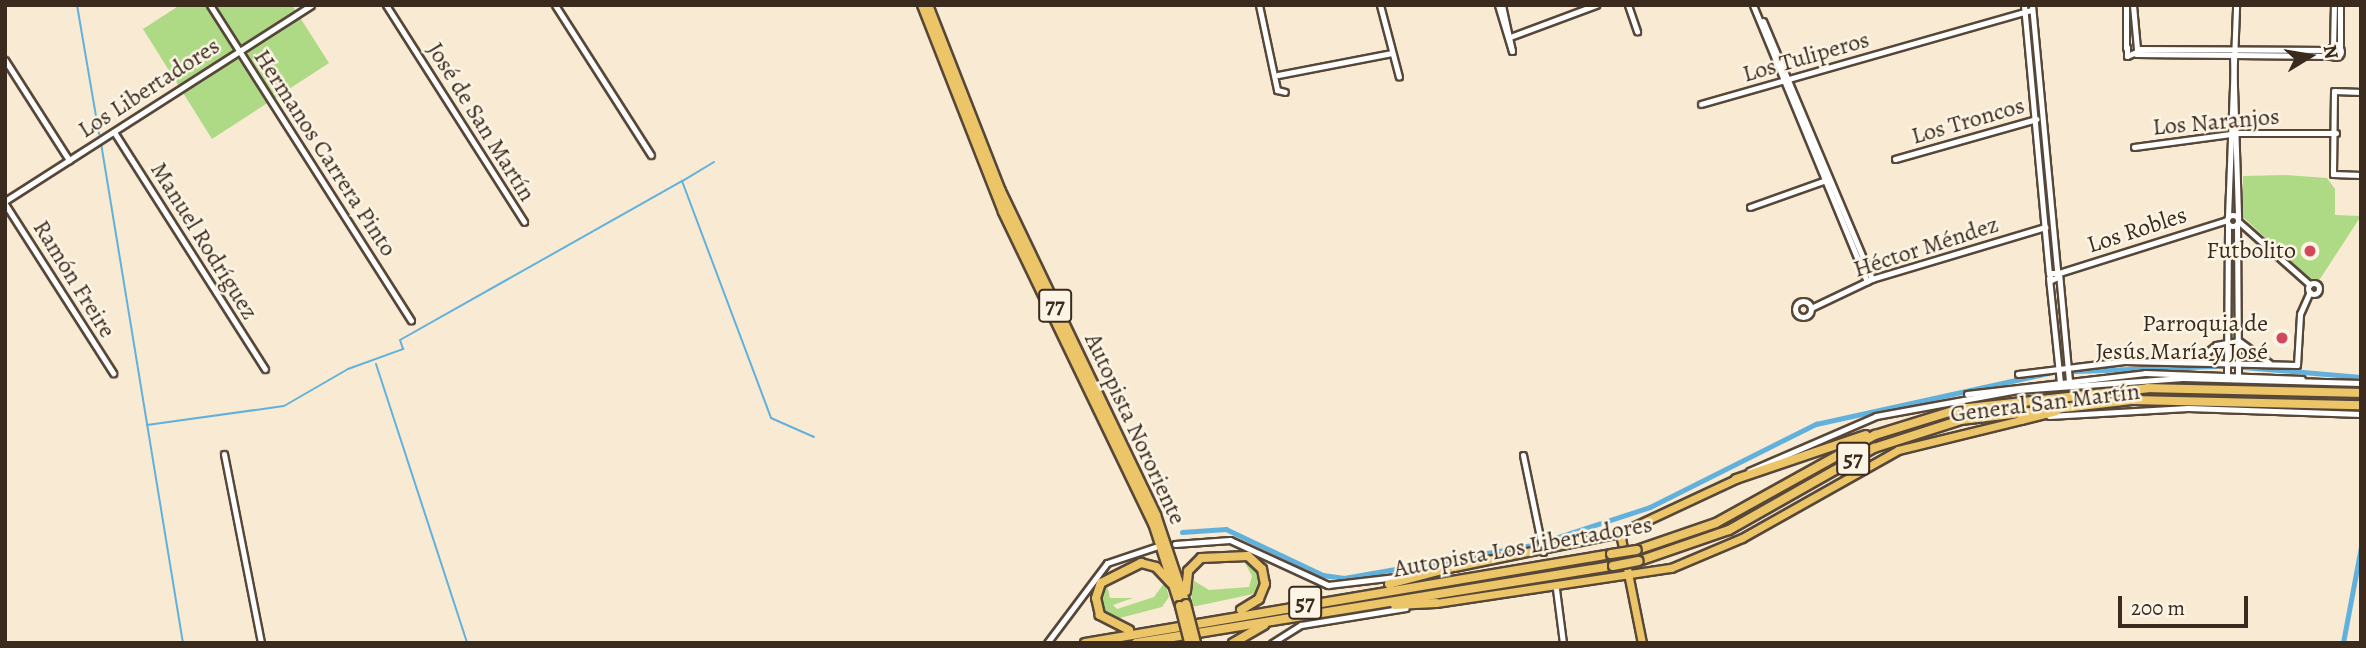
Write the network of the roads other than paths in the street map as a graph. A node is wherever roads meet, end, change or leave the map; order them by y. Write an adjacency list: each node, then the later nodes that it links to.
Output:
1 (210, 5): 22 (street, Hermanos Carrera Pinto)
2 (312, 5): 22 (street, Los Libertadores)
3 (386, 5): 49 (street, José de San Martín)
4 (555, 5): 40 (street)
5 (922, 5): 91 (highway, Autopista Nororiente / 77)
6 (928, 5): 94 (highway, Autopista Nororiente / 77)
7 (1259, 5): 28 (street)
8 (1380, 5): 25 (street)
9 (1500, 5): 10 (street)
10 (1596, 5)
11 (1628, 5): 20 (street)
12 (1755, 5): 29 (street)
13 (2126, 5): 21 (street)
14 (2133, 5): 21 (street)
15 (2236, 5): 24 (street)
16 (2334, 5): 23 (street)
17 (2340, 5): 23 (street)
18 (2024, 8): 19 (street, Los Tuliperos); 29 (street, Los Tuliperos); 34 (street)
19 (2032, 8): 33 (street)
20 (1634, 23)
21 (2133, 49): 24 (street)
22 (239, 51): 35 (street, Los Libertadores); 58 (street, Hermanos Carrera Pinto)
23 (2334, 51): 24 (street)
24 (2233, 52): 36 (street); 38 (street)
25 (1392, 53): 27 (street); 28 (street)
26 (5, 60): 42 (street)
27 (1397, 68)
28 (1278, 75): 30 (street)
29 (1785, 82): 32 (street, Los Tuliperos); 44 (street)
30 (1281, 85)
31 (2361, 92): 37 (street)
32 (1710, 102)
33 (2043, 118): 34 (street, Los Troncos); 50 (street)
34 (2035, 120): 41 (street, Los Troncos); 51 (street)
35 (114, 132): 42 (street, Los Libertadores); 67 (street, Manuel Rodríguez)
36 (2238, 133): 37 (street, Los Naranjos); 38 (street, Los Naranjos); 48 (street)
37 (2336, 133): 43 (street)
38 (2228, 135): 39 (street, Los Naranjos); 47 (street)
39 (2142, 146)
40 (650, 155)
41 (1903, 157)
42 (69, 160): 45 (street, Los Libertadores)
43 (2361, 175)
44 (1826, 179): 46 (street); 56 (street)
45 (5, 202): 68 (street, Ramón Freire)
46 (1758, 204)
47 (2228, 220): 48 (street); 54 (street, Los Robles); 59 (street)
48 (2238, 221): 60 (street); 64 (street)
49 (524, 222)
50 (2053, 225): 51 (street, Héctor Méndez); 52 (street)
51 (2045, 227): 53 (street); 56 (street, Héctor Méndez)
52 (2057, 251): 53 (street); 54 (street)
53 (2046, 253): 55 (street)
54 (2058, 274): 55 (street, Los Robles); 65 (street)
55 (2049, 275): 66 (street)
56 (1869, 280): 57 (street, Héctor Méndez)
57 (1811, 308)
58 (411, 320)
59 (2227, 341): 60 (street); 61 (street); 62 (street)
60 (2239, 341): 63 (street); 64 (street)
61 (2197, 360): 62 (street); 65 (street)
62 (2227, 361): 63 (street); 70 (street)
63 (2239, 361): 64 (street); 71 (street)
64 (2269, 363)
65 (2068, 366): 66 (street); 72 (street)
66 (2057, 367): 69 (street); 73 (street)
67 (265, 369)
68 (113, 373)
69 (2018, 374)
70 (2227, 375): 71 (street, General San Martín); 72 (street, General San Martín)
71 (2238, 375): 74 (street, General San Martín)
72 (2069, 381): 73 (street, General San Martín)
73 (2060, 382): 83 (street, General San Martín)
74 (2361, 383)
75 (2361, 393): 80 (highway, Autopista Los Libertadores / 57)
76 (2082, 404): 77 (highway, Autopista Los Libertadores / 57); 79 (highway); 95 (highway, Autopista Los Libertadores / 57, bridge)
77 (2361, 404)
78 (2361, 414): 79 (street, General San Martín)
79 (2021, 420): 89 (main road, General San Martín)
80 (1899, 425): 83 (highway); 92 (highway, Autopista Los Libertadores / 57, bridge)
81 (224, 454): 99 (street)
82 (1523, 455): 87 (street)
83 (1736, 479): 84 (main road, General San Martín)
84 (1620, 533): 87 (main road, General San Martín); 89 (main road)
85 (1175, 544): 88 (street, General San Martín)
86 (1156, 547): 100 (street)
87 (1543, 552): 88 (main road, General San Martín)
88 (1454, 567): 92 (highway)
89 (1628, 578): 90 (main road, General San Martín); 108 (main road)
90 (1553, 591): 93 (main road, General San Martín); 107 (street)
91 (1176, 593): 94 (highway, Autopista Nororiente / 77); 98 (highway)
92 (1358, 594): 96 (highway, Autopista Los Libertadores / 57)
93 (1436, 603): 95 (highway); 106 (street, General San Martín)
94 (1183, 605): 96 (highway); 103 (highway, Autopista Nororiente / 77, bridge); 104 (highway, Autopista Nororiente / 77, bridge)
95 (1357, 606): 97 (highway, Autopista Los Libertadores / 57)
96 (1232, 615): 98 (highway, Autopista Los Libertadores / 57)
97 (1283, 618): 102 (highway, Autopista Los Libertadores / 57); 105 (highway)
98 (1136, 631): 101 (highway, Autopista Los Libertadores / 57)
99 (261, 643)
100 (1047, 643)
101 (1085, 643)
102 (1136, 643)
103 (1189, 643)
104 (1196, 643)
105 (1233, 643)
106 (1272, 643)
107 (1563, 643)
108 (1642, 643)

